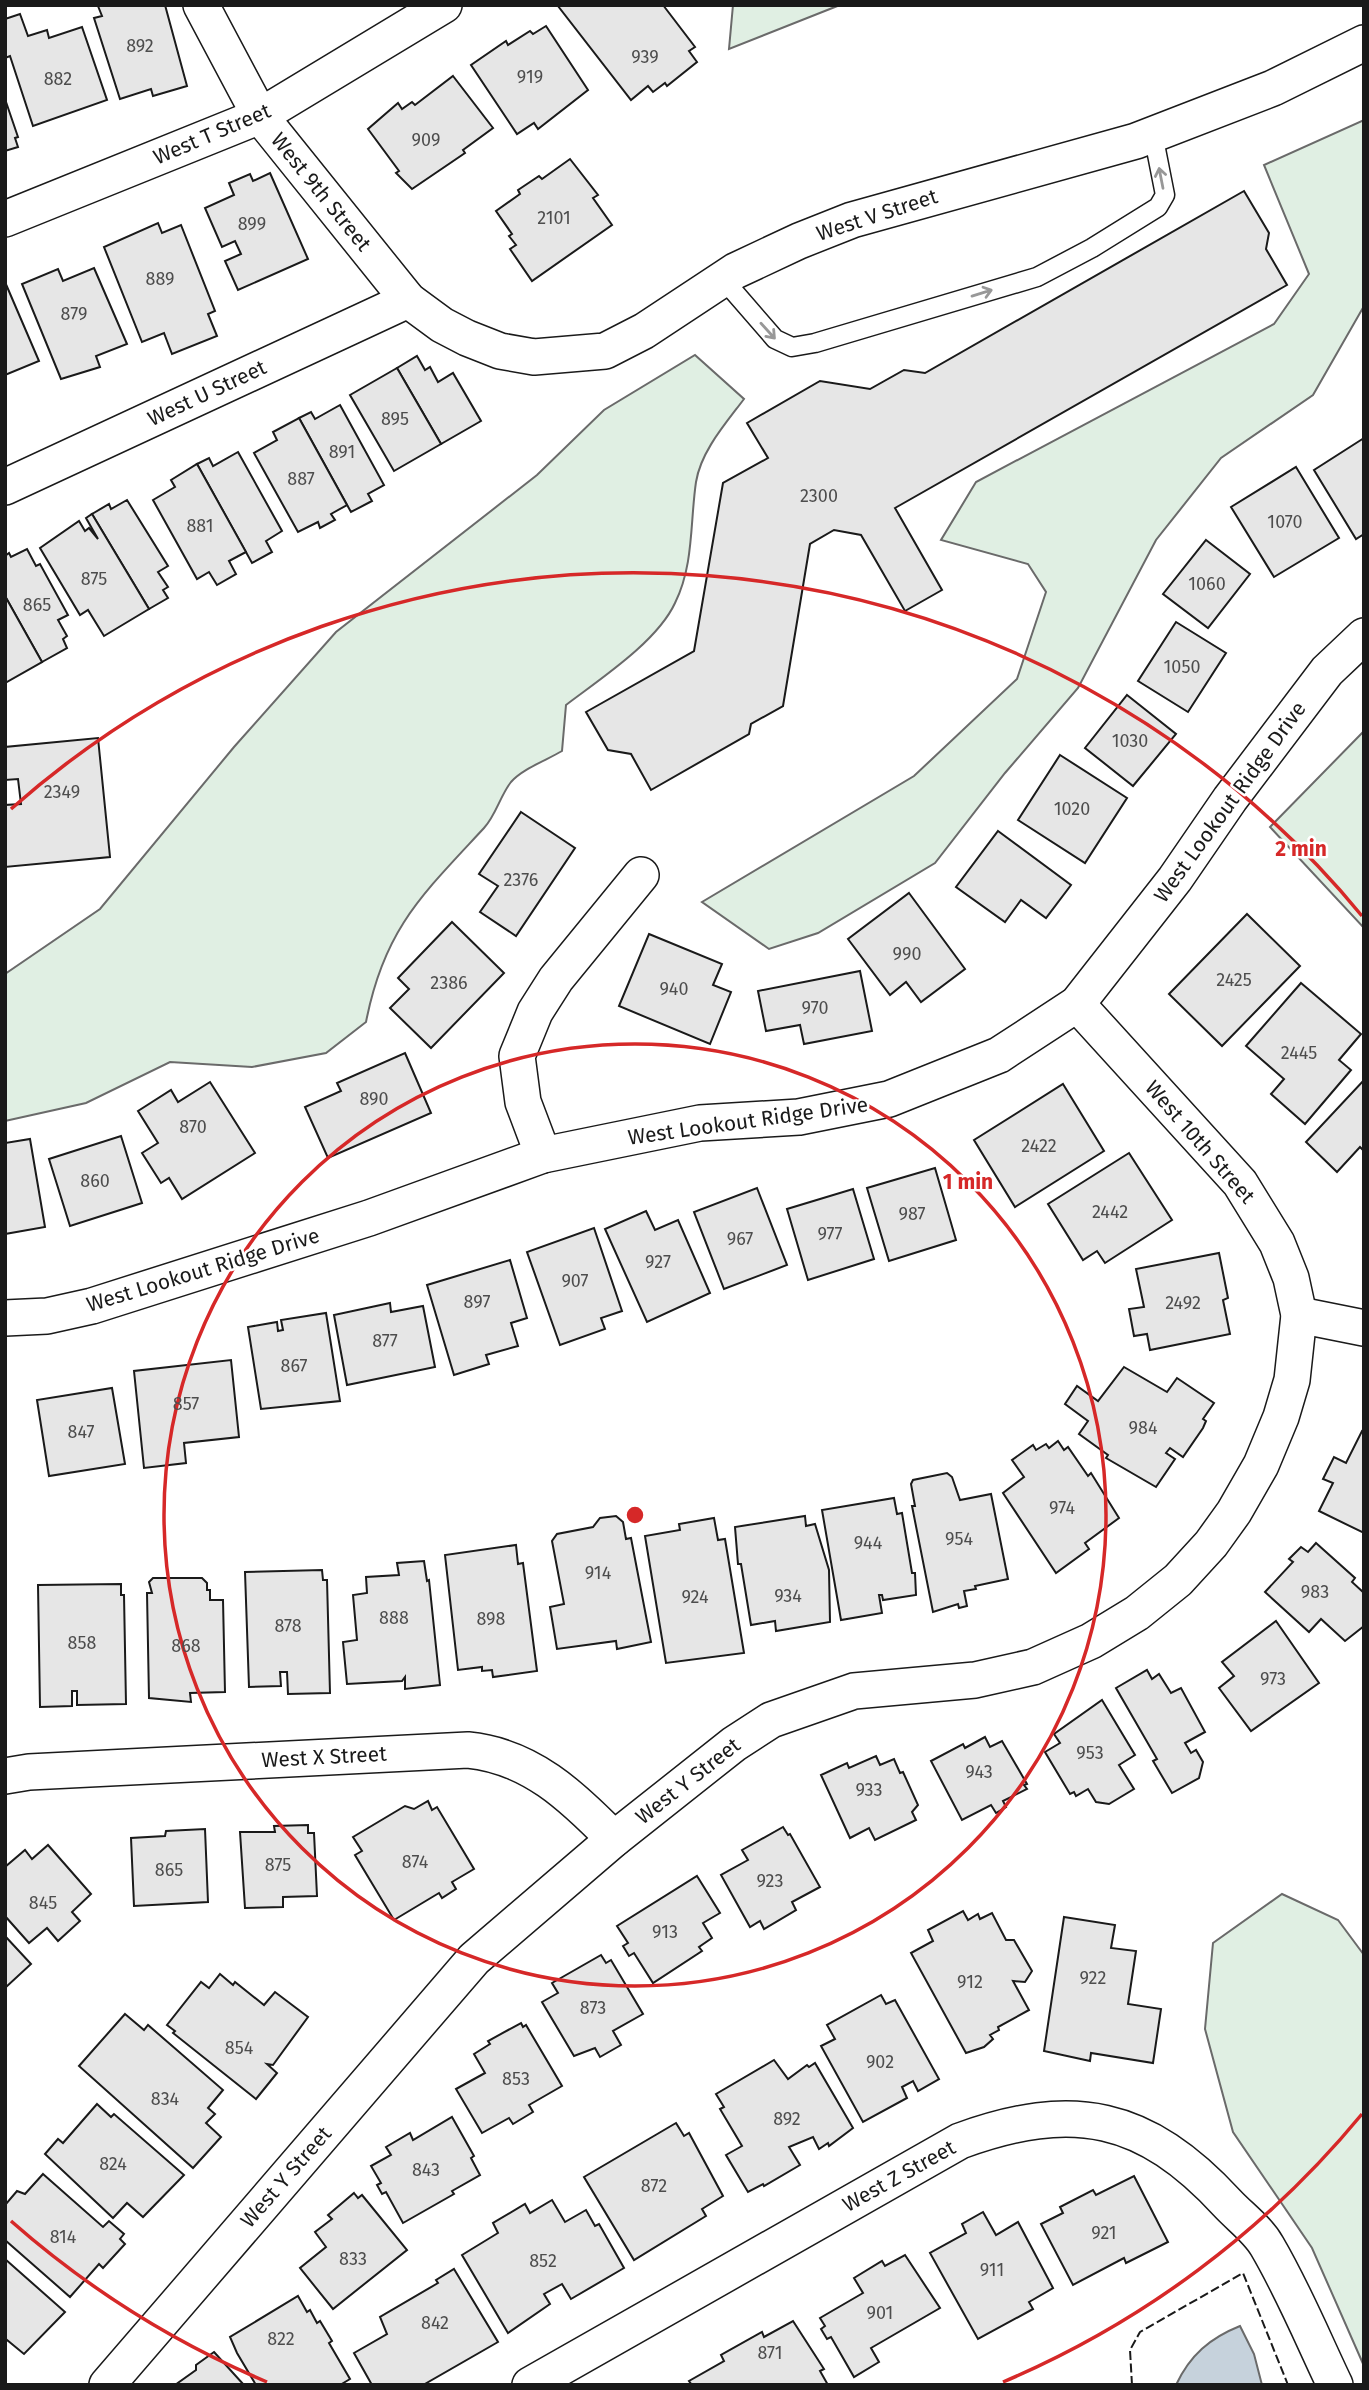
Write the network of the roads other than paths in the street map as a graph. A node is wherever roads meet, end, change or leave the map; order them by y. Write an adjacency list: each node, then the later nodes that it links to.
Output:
1 (201, 5): 4 (street, West 9th Street)
2 (444, 5): 4 (street, West T Street)
3 (1364, 43): 5 (street, West V Street)
4 (260, 116): 6 (street, West T Street); 8 (street, West 9th Street)
5 (1153, 134): 7 (street, West V Street); 7 (lane, one-way to 5)
6 (5, 219)
7 (723, 279): 8 (street, West V Street)
8 (408, 300): 9 (street, West U Street)
9 (5, 487)
10 (1364, 636): 12 (street, West Lookout Ridge Drive)
11 (1364, 657): 12 (street)
12 (1327, 671): 14 (street, West Lookout Ridge Drive)
13 (641, 876): 15 (street)
14 (1077, 1004): 15 (street, West Lookout Ridge Drive); 16 (street, West 10th Street)
15 (543, 1155): 17 (street, West Lookout Ridge Drive)
16 (1299, 1315): 18 (street); 20 (street, West Y Street)
17 (5, 1318)
18 (1364, 1328)
19 (5, 1776): 20 (street, West X Street)
20 (614, 1839): 21 (street, West Y Street)
21 (107, 2385)
22 (530, 2385): 23 (street, West Z Street)
23 (1335, 2385)

